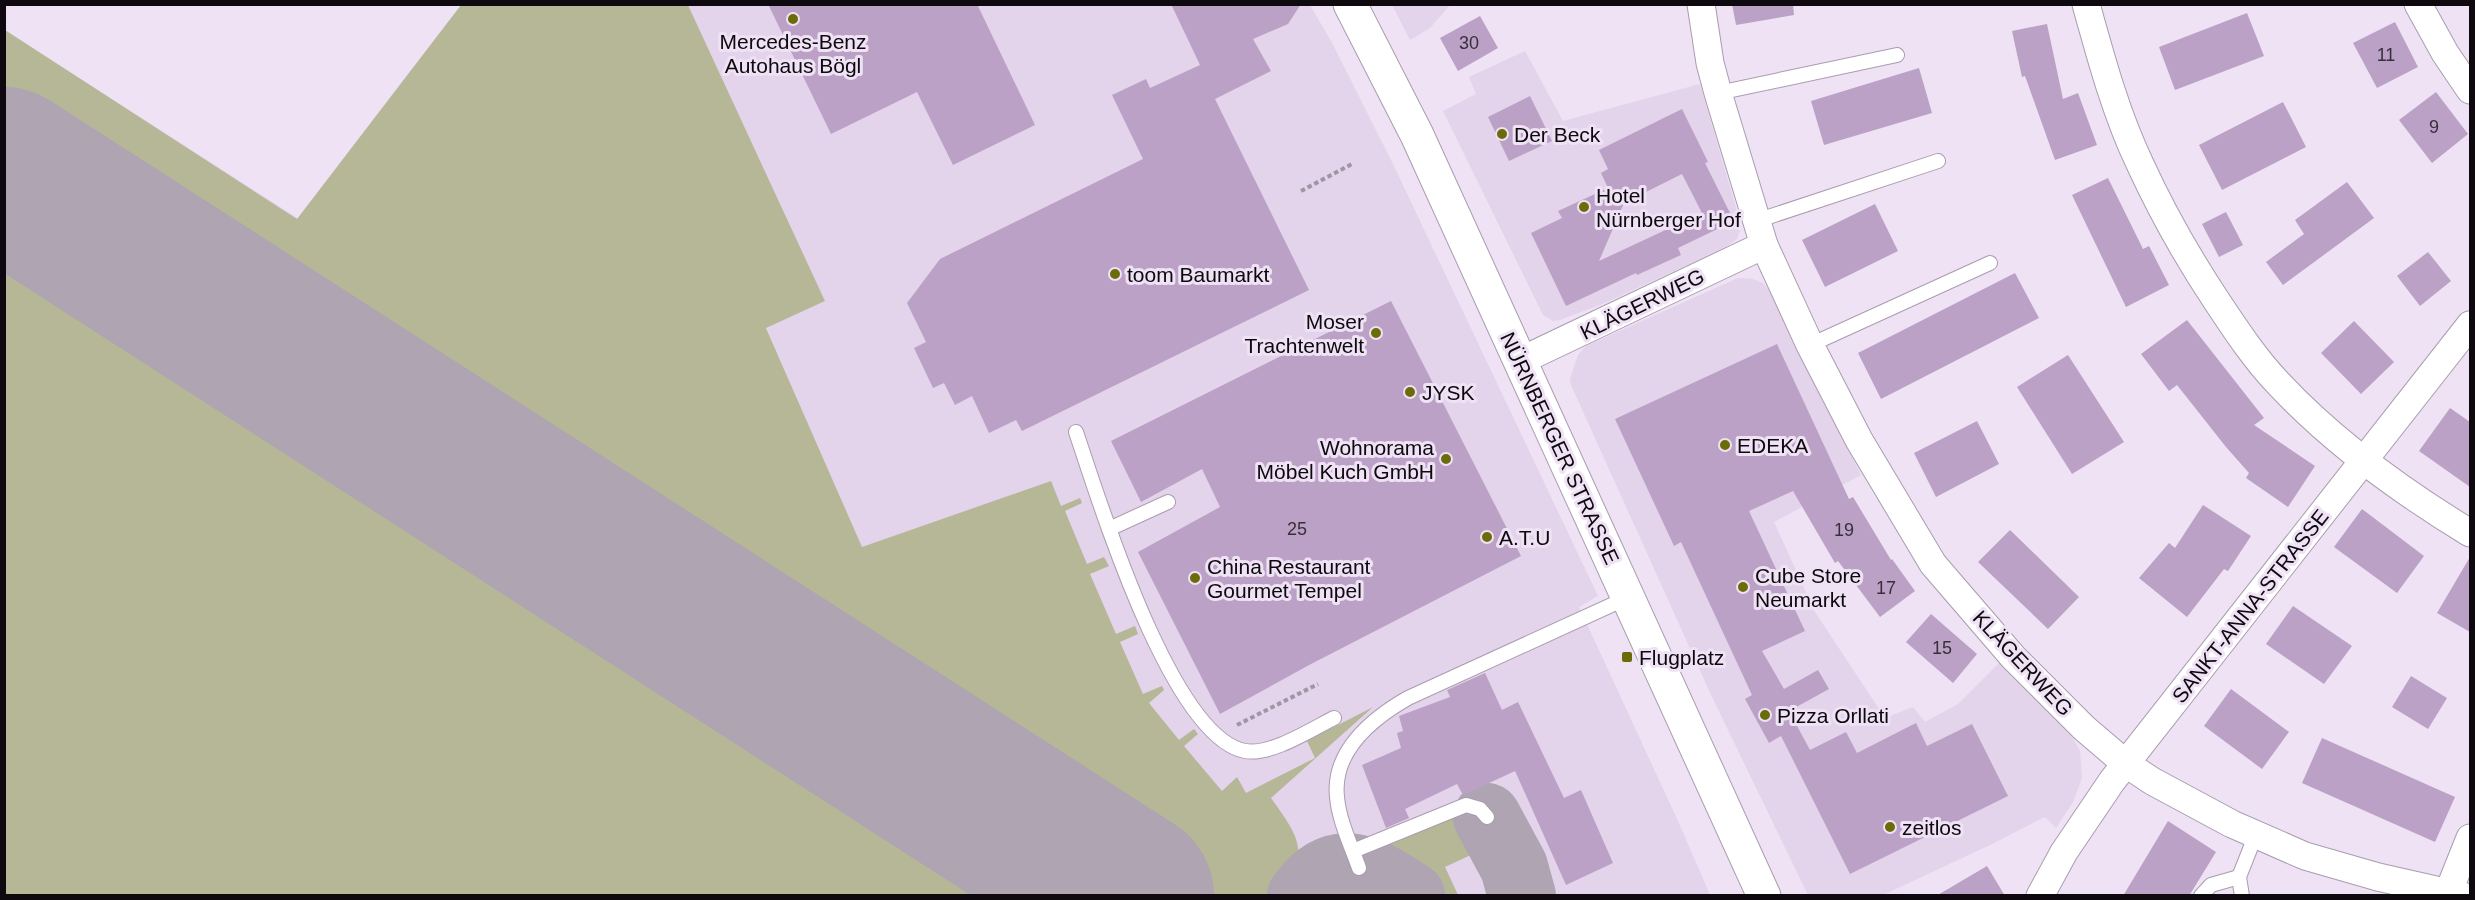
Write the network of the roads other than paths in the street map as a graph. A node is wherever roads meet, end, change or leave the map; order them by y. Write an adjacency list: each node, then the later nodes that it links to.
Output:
1 (1350, 4): 13 (main road, NÜRNBERGER STRASSE)
2 (1701, 4): 7 (street, KLÄGERWEG)
3 (2086, 4): 15 (street)
4 (2418, 4): 6 (street)
5 (1898, 55): 7 (lane)
6 (2470, 90)
7 (1718, 93): 9 (street, KLÄGERWEG)
8 (1938, 161): 9 (lane)
9 (1760, 233): 12 (street, KLÄGERWEG); 13 (street, KLÄGERWEG)
10 (1990, 263): 12 (lane)
11 (2470, 326): 15 (street, SANKT-ANNA-STRASSE)
12 (1810, 345): 21 (street, KLÄGERWEG)
13 (1520, 361): 19 (main road, NÜRNBERGER STRASSE)
14 (1076, 432): 17 (lane)
15 (2364, 461): 18 (street); 21 (street, SANKT-ANNA-STRASSE)
16 (1168, 502): 17 (lane)
17 (1109, 529): 20 (lane)
18 (2470, 533)
19 (1629, 597): 25 (lane); 29 (main road, NÜRNBERGER STRASSE)
20 (1334, 718)
21 (2125, 764): 23 (street, KLÄGERWEG); 30 (street, SANKT-ANNA-STRASSE)
22 (1487, 817): 25 (lane)
23 (2256, 834): 27 (lane); 28 (street, KLÄGERWEG)
24 (2470, 838): 28 (street, KLÄGERWEG)
25 (1353, 851): 26 (lane)
26 (1359, 868)
27 (2239, 877): 31 (lane); 32 (lane)
28 (2453, 895)
29 (1764, 896)
30 (2040, 896)
31 (2201, 896)
32 (2242, 896)

